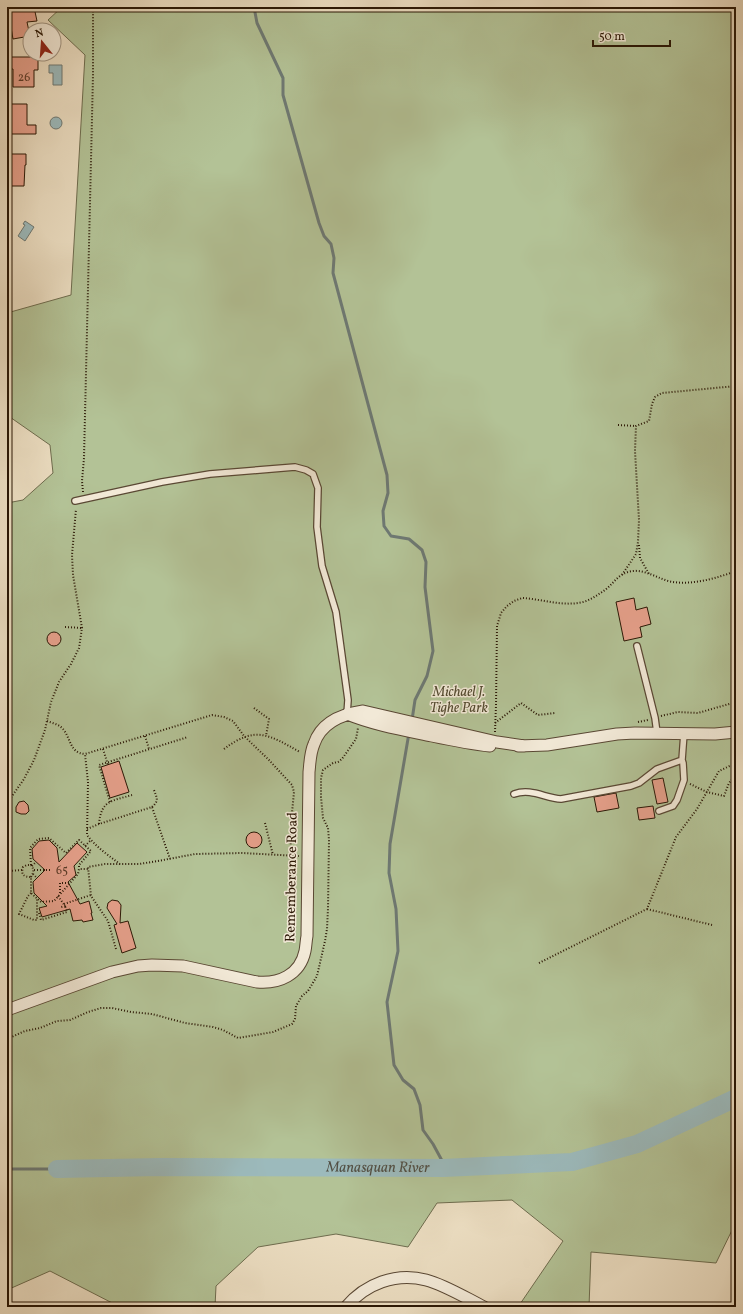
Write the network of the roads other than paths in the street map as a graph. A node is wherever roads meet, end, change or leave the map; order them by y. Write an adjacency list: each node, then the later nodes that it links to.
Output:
1 (75, 501): 3 (lane)
2 (637, 646): 7 (lane)
3 (347, 714): 4 (street, Rememberance Road); 4 (street, Rememberance Road); 13 (street, Rememberance Road)
4 (403, 725): 5 (street, Rememberance Road)
5 (419, 728): 9 (street, Rememberance Road); 9 (street, Rememberance Road)
6 (736, 732): 8 (street, Rememberance Road)
7 (657, 733): 8 (street, Rememberance Road); 9 (street, Rememberance Road)
8 (684, 733): 10 (lane)
9 (524, 746)
10 (682, 760): 11 (lane); 12 (lane)
11 (514, 794)
12 (659, 811)
13 (7, 1010)
14 (346, 1307): 15 (street)
15 (484, 1307)

